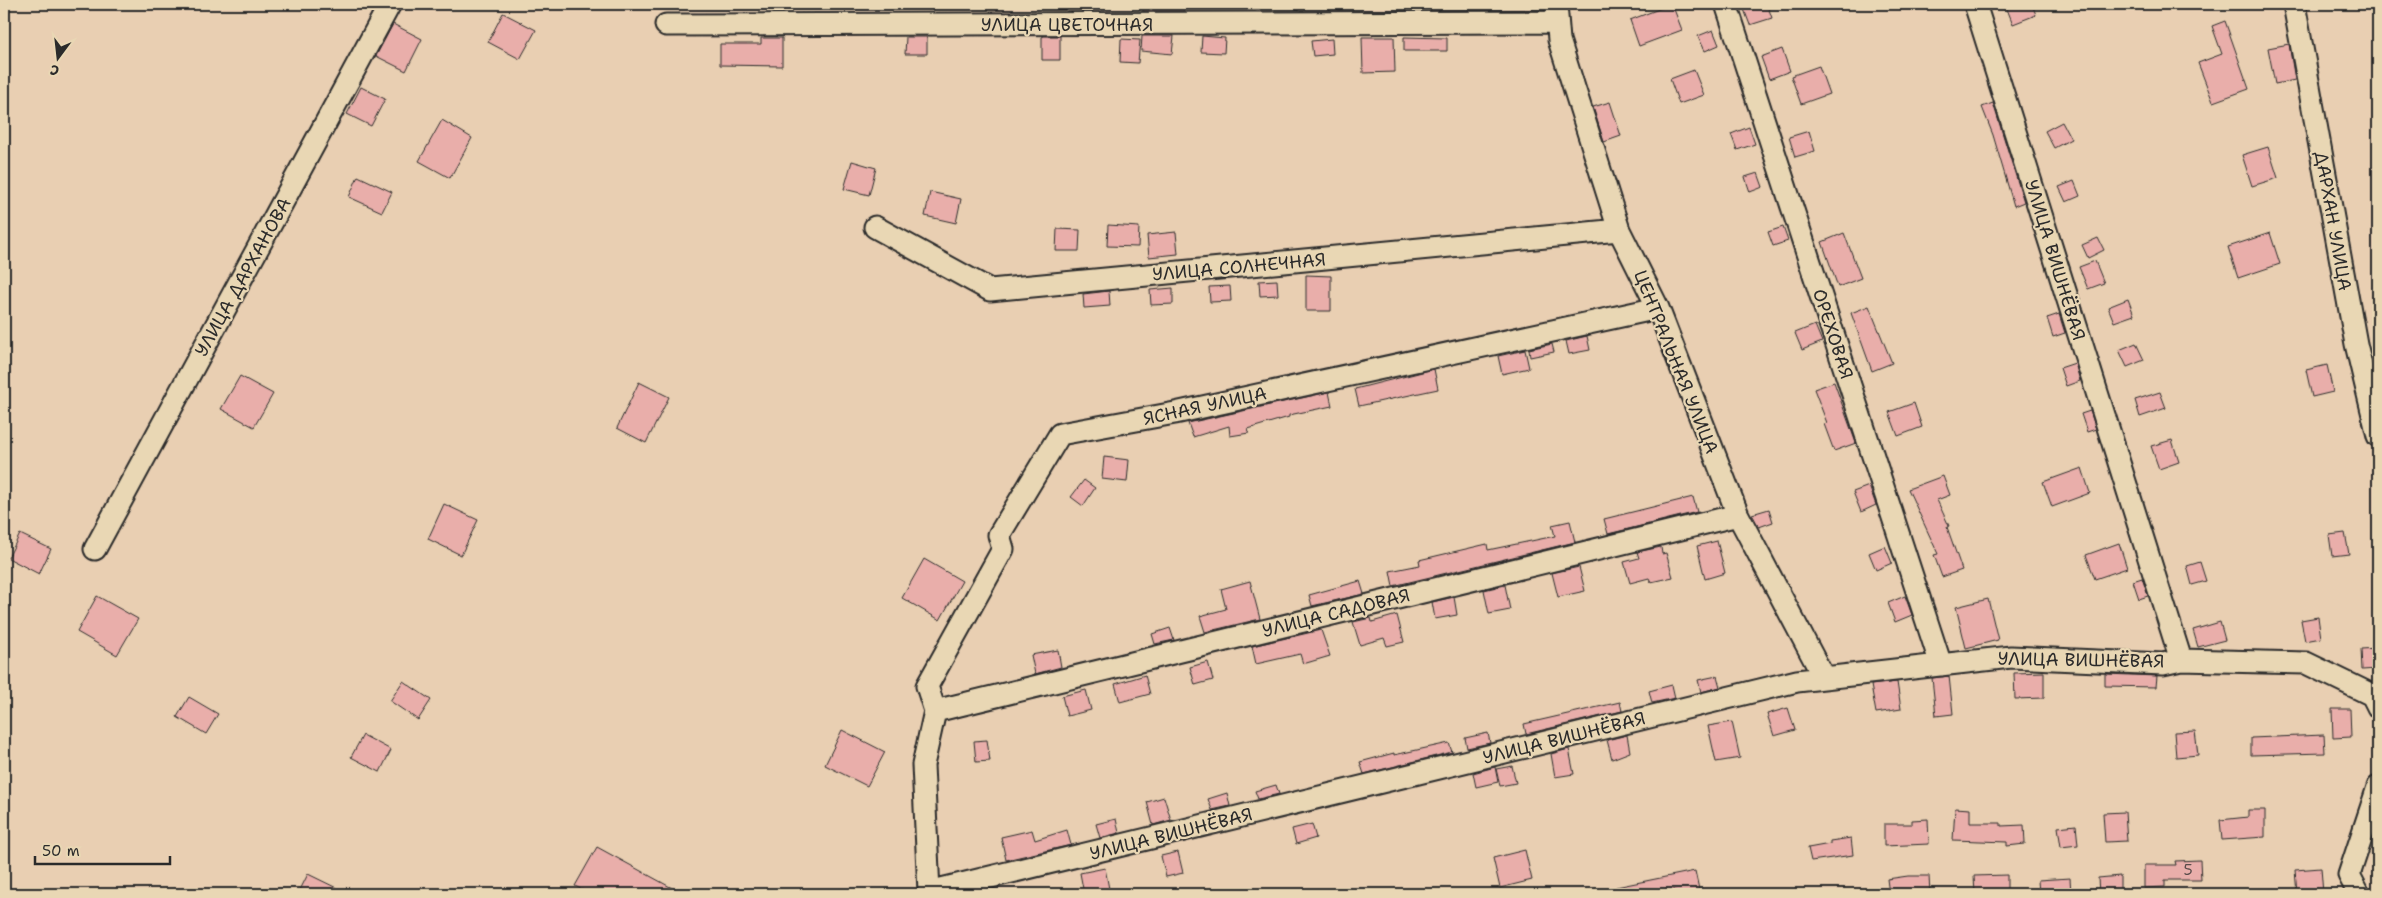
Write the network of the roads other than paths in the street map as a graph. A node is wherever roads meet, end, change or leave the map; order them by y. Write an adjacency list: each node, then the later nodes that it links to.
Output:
1 (390, 4): 12 (street, УЛИЦА ДАРХАНОВА)
2 (1726, 4): 14 (street, ОРЕХОВАЯ)
3 (1975, 4): 13 (street, УЛИЦА ВИШНЁВАЯ)
4 (2294, 4): 10 (street, ДАРХАН УЛИЦА)
5 (1556, 13): 6 (street, УЛИЦА ЦВЕТОЧНАЯ); 8 (street, ЦЕНТРАЛЬНАЯ УЛИЦА)
6 (666, 26)
7 (875, 227): 8 (street, УЛИЦА СОЛНЕЧНАЯ)
8 (1619, 230): 9 (street, ЦЕНТРАЛЬНАЯ УЛИЦА)
9 (1658, 308): 11 (street, ЦЕНТРАЛЬНАЯ УЛИЦА); 17 (street, ЯСНАЯ УЛИЦА)
10 (2378, 436)
11 (1738, 515): 15 (street, ЦЕНТРАЛЬНАЯ УЛИЦА); 17 (street, УЛИЦА САДОВАЯ)
12 (95, 549)
13 (2181, 660): 14 (street, УЛИЦА ВИШНЁВАЯ); 16 (street, УЛИЦА ВИШНЁВАЯ)
14 (1941, 665): 15 (street, УЛИЦА ВИШНЁВАЯ)
15 (1824, 678): 17 (street, УЛИЦА ВИШНЁВАЯ)
16 (2378, 707)
17 (935, 711)
18 (2378, 787): 19 (street)
19 (2359, 894)

